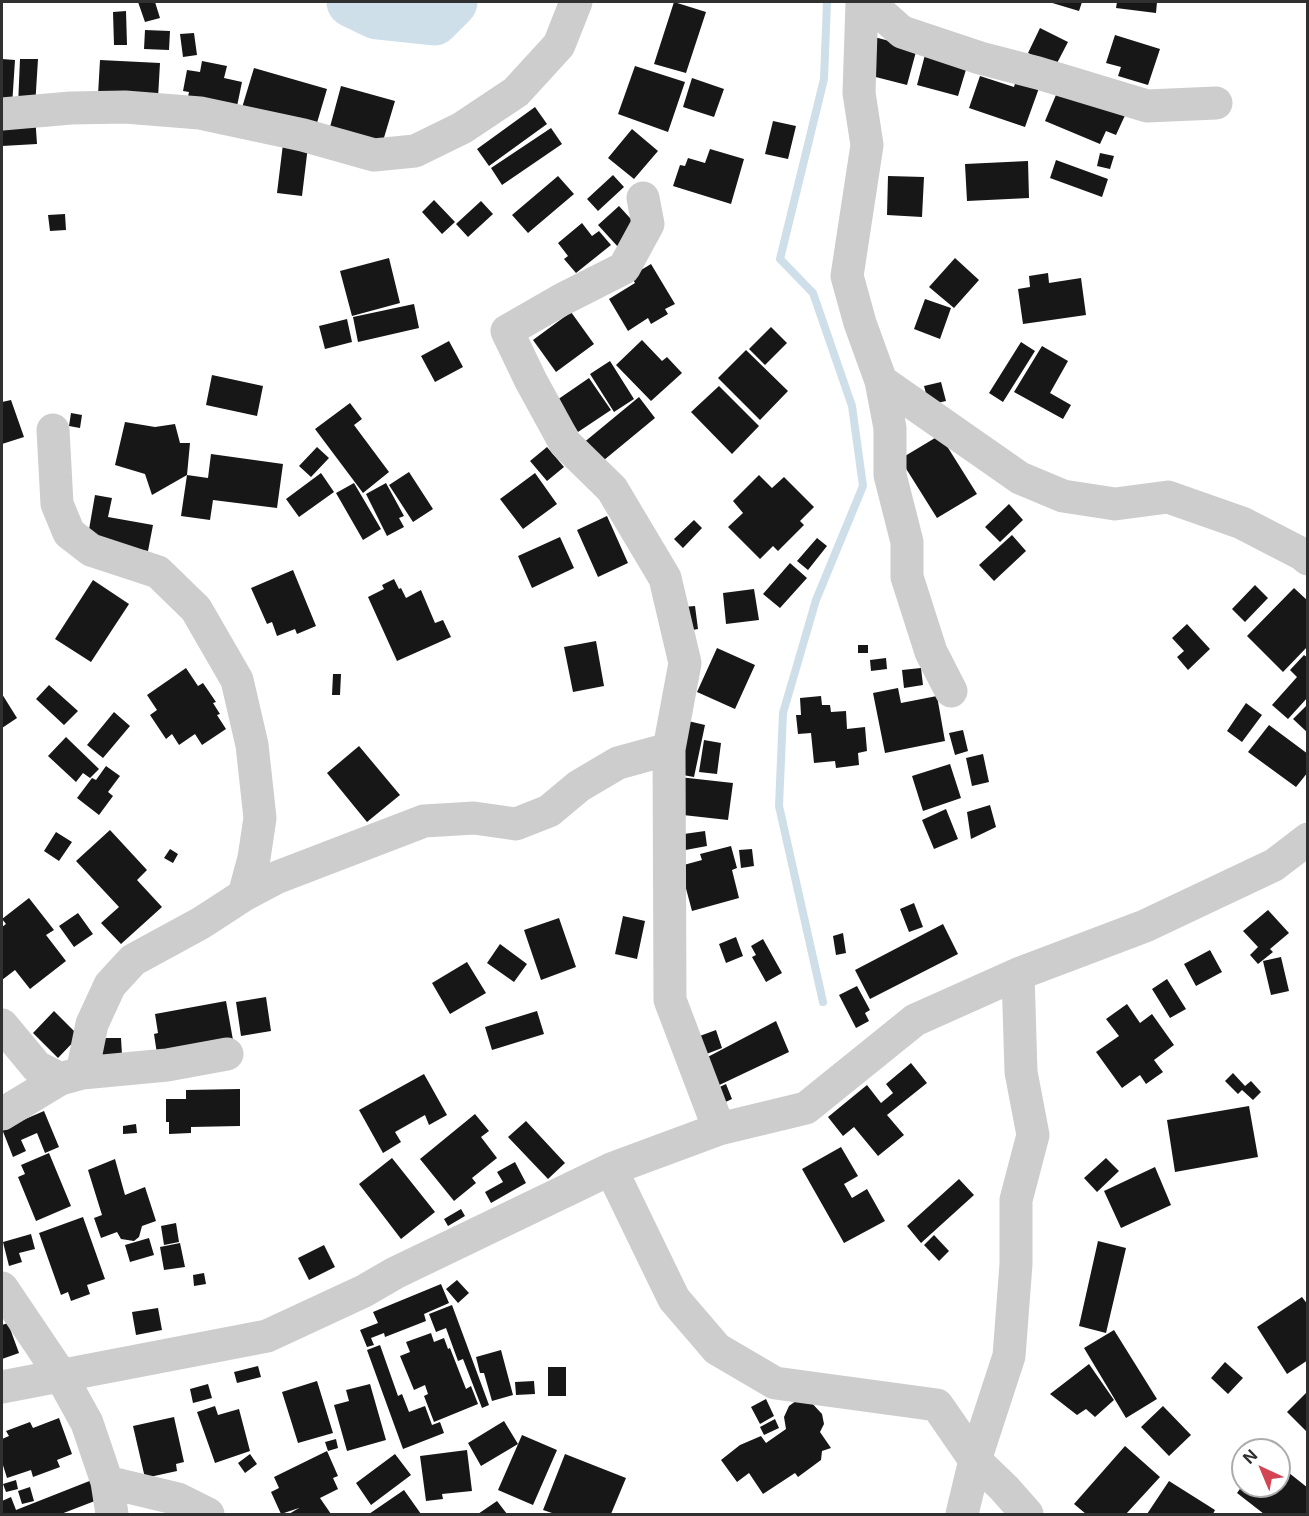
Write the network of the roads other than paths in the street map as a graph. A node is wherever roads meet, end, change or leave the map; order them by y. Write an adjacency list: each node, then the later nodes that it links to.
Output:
1 (576, 2): 5 (street)
2 (862, 2): 7 (street)
3 (868, 2): 4 (street)
4 (1216, 103)
5 (2, 114)
6 (643, 198): 11 (street)
7 (881, 381): 9 (street); 10 (street)
8 (53, 430): 13 (street)
9 (1308, 559)
10 (951, 691)
11 (669, 748): 13 (street); 19 (street)
12 (1308, 839): 14 (street)
13 (244, 895): 17 (street)
14 (1018, 974): 19 (street); 24 (street)
15 (2, 1024): 17 (street)
16 (228, 1054): 17 (street)
17 (71, 1076): 18 (street)
18 (2, 1114)
19 (719, 1129): 20 (street)
20 (611, 1169): 22 (street); 24 (street)
21 (2, 1288): 22 (street)
22 (60, 1374): 23 (street); 25 (street)
23 (2, 1387)
24 (975, 1460): 28 (street); 29 (street)
25 (107, 1482): 26 (street); 27 (street)
26 (112, 1515)
27 (208, 1515)
28 (962, 1515)
29 (1027, 1515)

